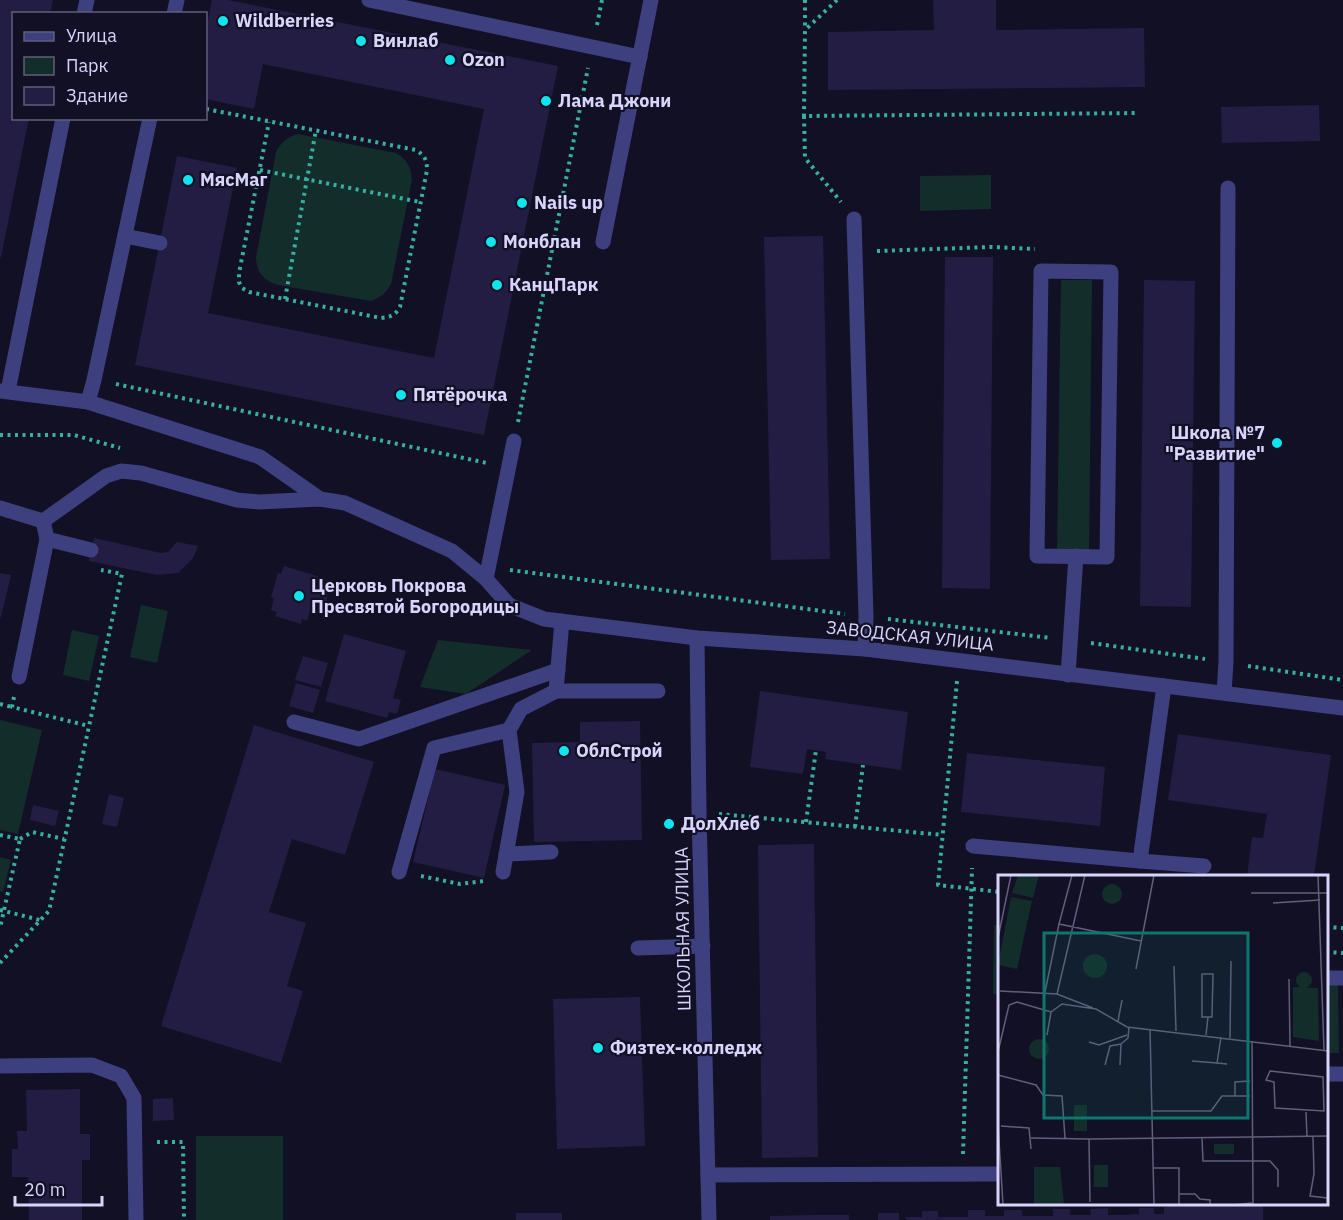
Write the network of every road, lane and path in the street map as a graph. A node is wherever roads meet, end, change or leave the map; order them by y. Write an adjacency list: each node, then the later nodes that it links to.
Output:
1 (369, 0): 6 (street)
2 (651, 0): 7 (street)
3 (805, 0): 5 (path)
4 (837, 0): 5 (path)
5 (805, 30): 10 (path)
6 (592, 47): 7 (street); 29 (path)
7 (640, 57): 21 (street)
8 (207, 109): 13 (path)
9 (1139, 113): 10 (path)
10 (804, 116): 19 (path)
11 (63, 120): 27 (street)
12 (150, 120): 20 (street)
13 (269, 122): 14 (path); 15 (path)
14 (316, 130): 16 (path); 18 (path)
15 (260, 170): 16 (path); 25 (path)
16 (308, 180): 18 (path); 25 (path)
17 (1228, 188): 44 (street)
18 (420, 202): 25 (path)
19 (854, 219): 24 (street)
20 (125, 236): 22 (street); 26 (street)
21 (603, 242)
22 (160, 243)
23 (1042, 249): 24 (path)
24 (856, 252): 38 (street)
25 (285, 299)
26 (94, 380): 28 (street); 30 (path)
27 (4, 391): 28 (street)
28 (88, 402): 31 (street)
29 (514, 441): 30 (street)
30 (508, 468): 37 (street)
31 (320, 499): 33 (street); 37 (street, ЗАВОДСКАЯ УЛИЦА)
32 (0, 508): 33 (street)
33 (43, 521): 34 (street)
34 (47, 539): 35 (street); 47 (street)
35 (86, 548): 57 (path)
36 (1076, 556): 36 (street); 41 (street)
37 (488, 573): 38 (path); 39 (street, ЗАВОДСКАЯ УЛИЦА)
38 (866, 616): 41 (path); 42 (street)
39 (562, 621): 40 (street, ЗАВОДСКАЯ УЛИЦА); 45 (street)
40 (697, 638): 42 (street, ЗАВОДСКАЯ УЛИЦА); 61 (street, ШКОЛЬНАЯ УЛИЦА)
41 (1071, 640): 44 (path); 46 (street)
42 (865, 649): 43 (street, ЗАВОДСКАЯ УЛИЦА)
43 (959, 661): 46 (street, ЗАВОДСКАЯ УЛИЦА); 65 (path)
44 (1226, 662): 48 (path); 52 (street)
45 (558, 670): 50 (street); 56 (street)
46 (1068, 675): 49 (street, ЗАВОДСКАЯ УЛИЦА)
47 (19, 677): 54 (path)
48 (1343, 680)
49 (1164, 686): 52 (street, ЗАВОДСКАЯ УЛИЦА); 71 (street)
50 (556, 691): 51 (street); 58 (street)
51 (658, 691)
52 (1224, 693): 55 (street, ЗАВОДСКАЯ УЛИЦА)
53 (0, 704): 54 (path)
54 (12, 707): 57 (path)
55 (1343, 708)
56 (294, 722)
57 (89, 726): 67 (path)
58 (509, 730): 70 (street); 73 (street)
59 (816, 750): 62 (path)
60 (863, 765): 63 (path)
61 (699, 812): 62 (path); 82 (street, ШКОЛЬНАЯ УЛИЦА)
62 (806, 822): 63 (path)
63 (855, 827): 65 (path)
64 (0, 835): 66 (path)
65 (943, 835): 75 (path)
66 (20, 839): 67 (path); 77 (path)
67 (64, 839): 78 (path)
68 (973, 846): 71 (street); 75 (path)
69 (551, 852): 70 (street)
70 (506, 854): 74 (street)
71 (1140, 861): 72 (street)
72 (1204, 866)
73 (399, 872): 74 (path)
74 (503, 872)
75 (971, 889): 76 (path); 89 (path)
76 (998, 892)
77 (2, 911): 78 (path); 80 (path)
78 (40, 920): 86 (path)
79 (1328, 927): 81 (path)
80 (0, 928)
81 (1343, 928)
82 (703, 946): 83 (street); 91 (street, ШКОЛЬНАЯ УЛИЦА)
83 (639, 948)
84 (1328, 952): 85 (path)
85 (1343, 953)
86 (0, 963)
87 (0, 1066): 88 (street)
88 (135, 1143): 92 (street); 93 (path)
89 (962, 1174): 90 (street); 91 (street)
90 (998, 1174)
91 (708, 1175): 94 (street, ШКОЛЬНАЯ УЛИЦА)
92 (136, 1220)
93 (184, 1220)
94 (709, 1220)

